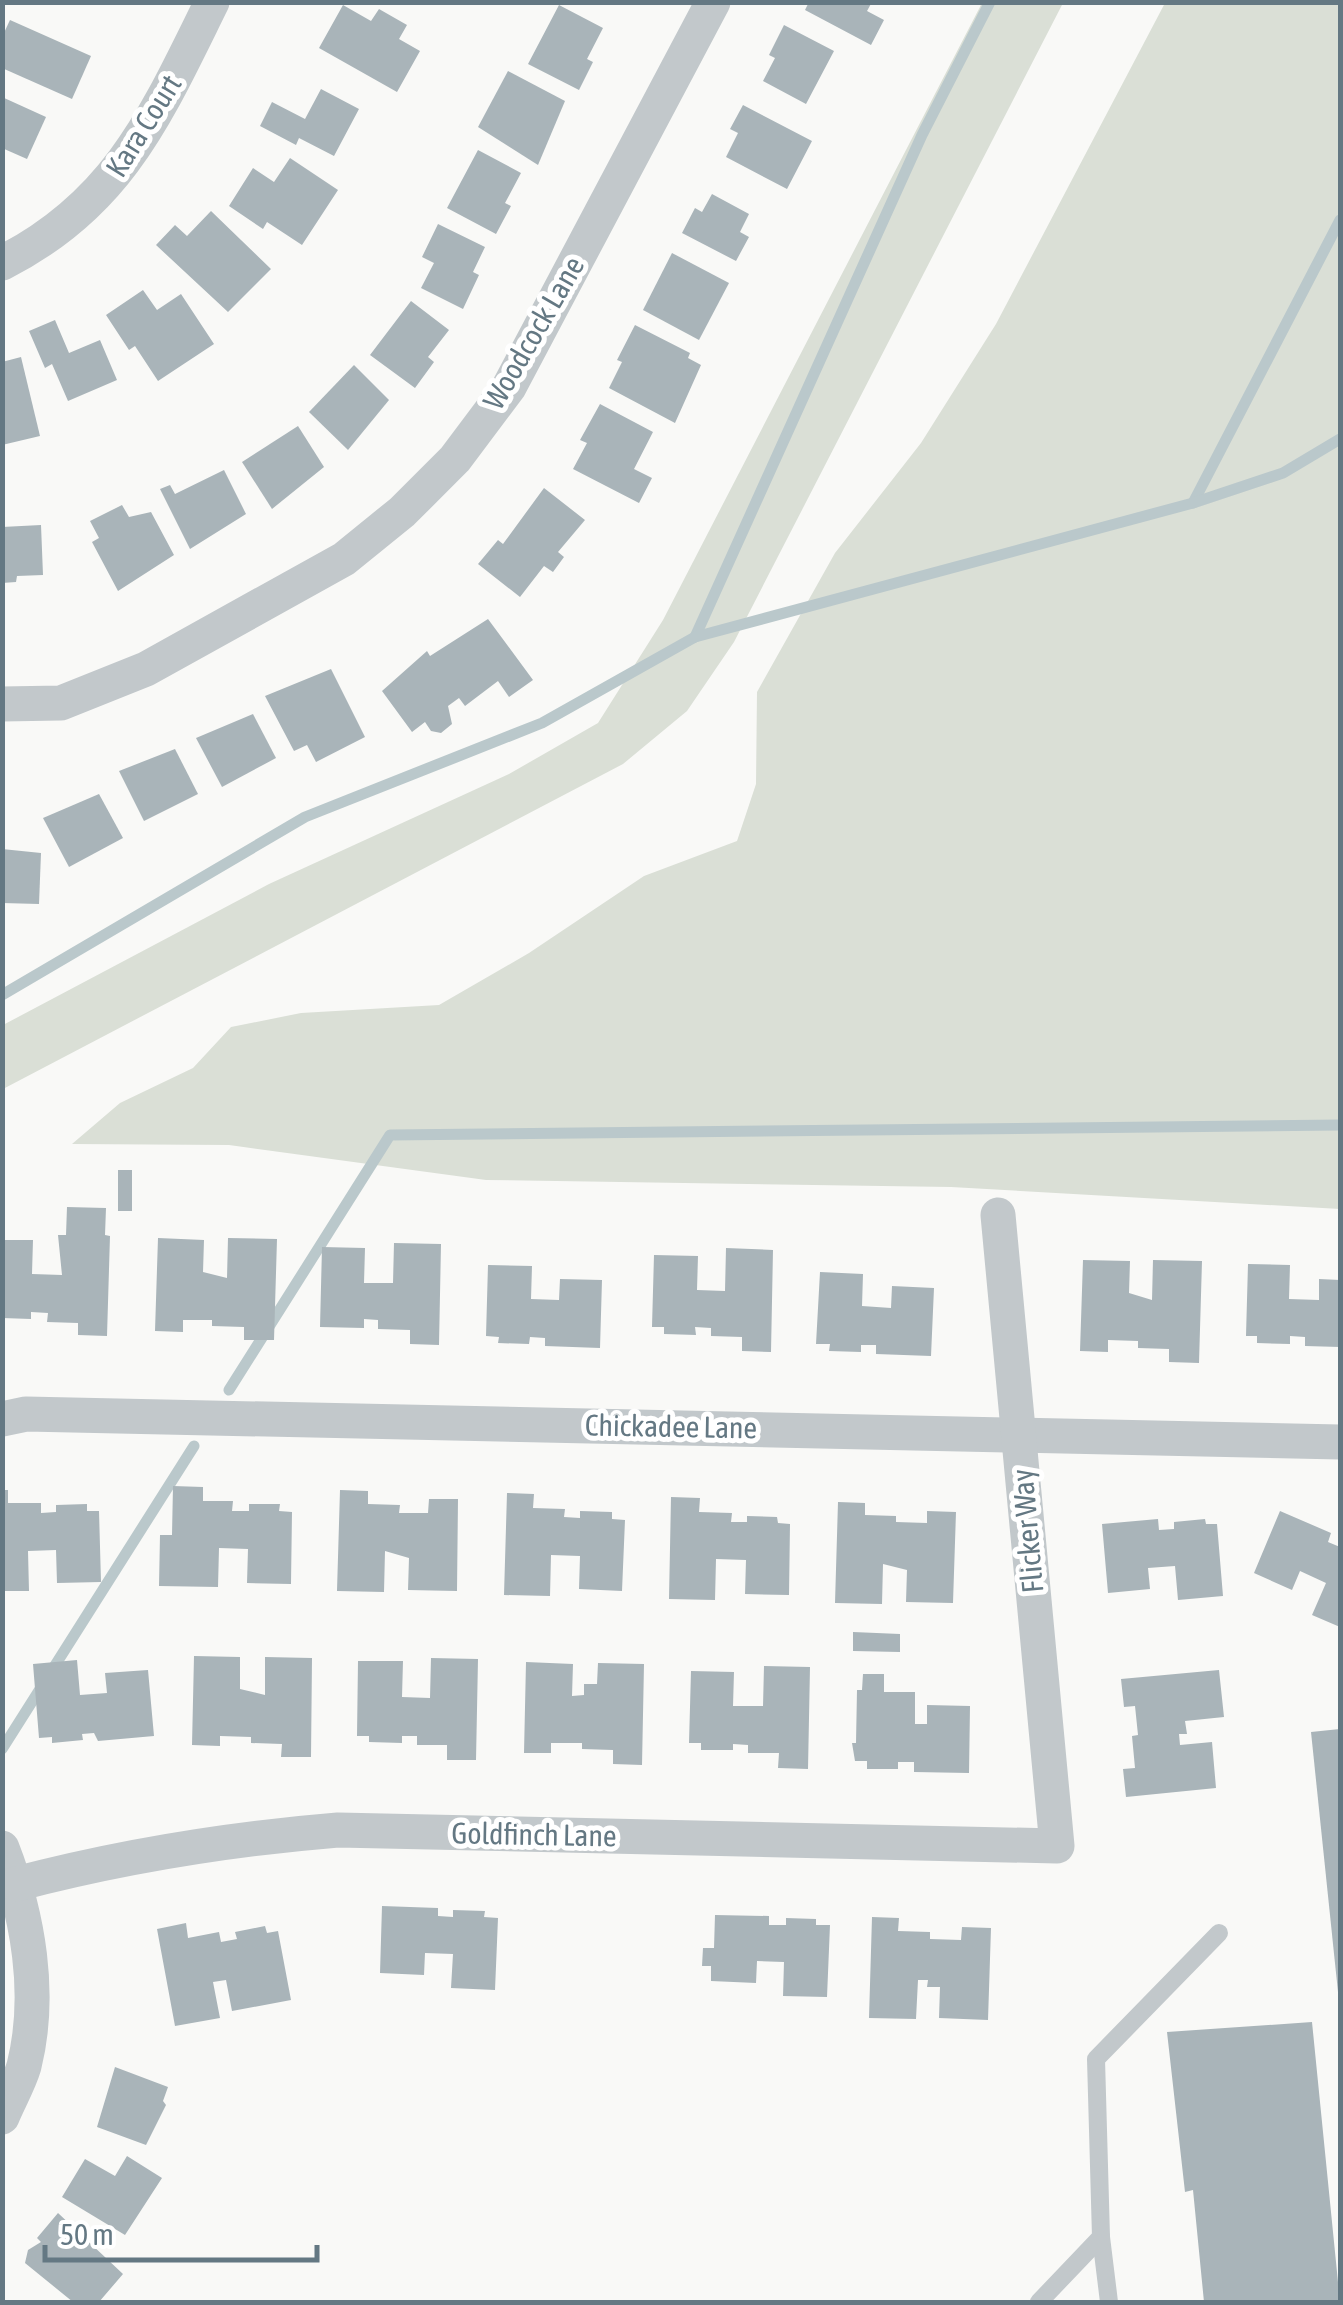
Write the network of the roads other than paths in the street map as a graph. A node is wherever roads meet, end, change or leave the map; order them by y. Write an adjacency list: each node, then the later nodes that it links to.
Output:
1 (212, 2): 3 (street, Kara Court)
2 (713, 2): 4 (street, Woodcock Lane)
3 (2, 263)
4 (2, 704)
5 (998, 1215): 7 (street, Flicker Way)
6 (2, 1419): 7 (street, Chickadee Lane)
7 (1019, 1434): 8 (street, Chickadee Lane); 9 (street, Flicker Way)
8 (1340, 1442)
9 (1056, 1846): 11 (street, Goldfinch Lane)
10 (2, 1848): 11 (street)
11 (16, 1884): 13 (street)
12 (1219, 1933): 14 (lane)
13 (2, 2117)
14 (1101, 2237): 15 (lane); 16 (lane)
15 (1039, 2302)
16 (1108, 2302)

